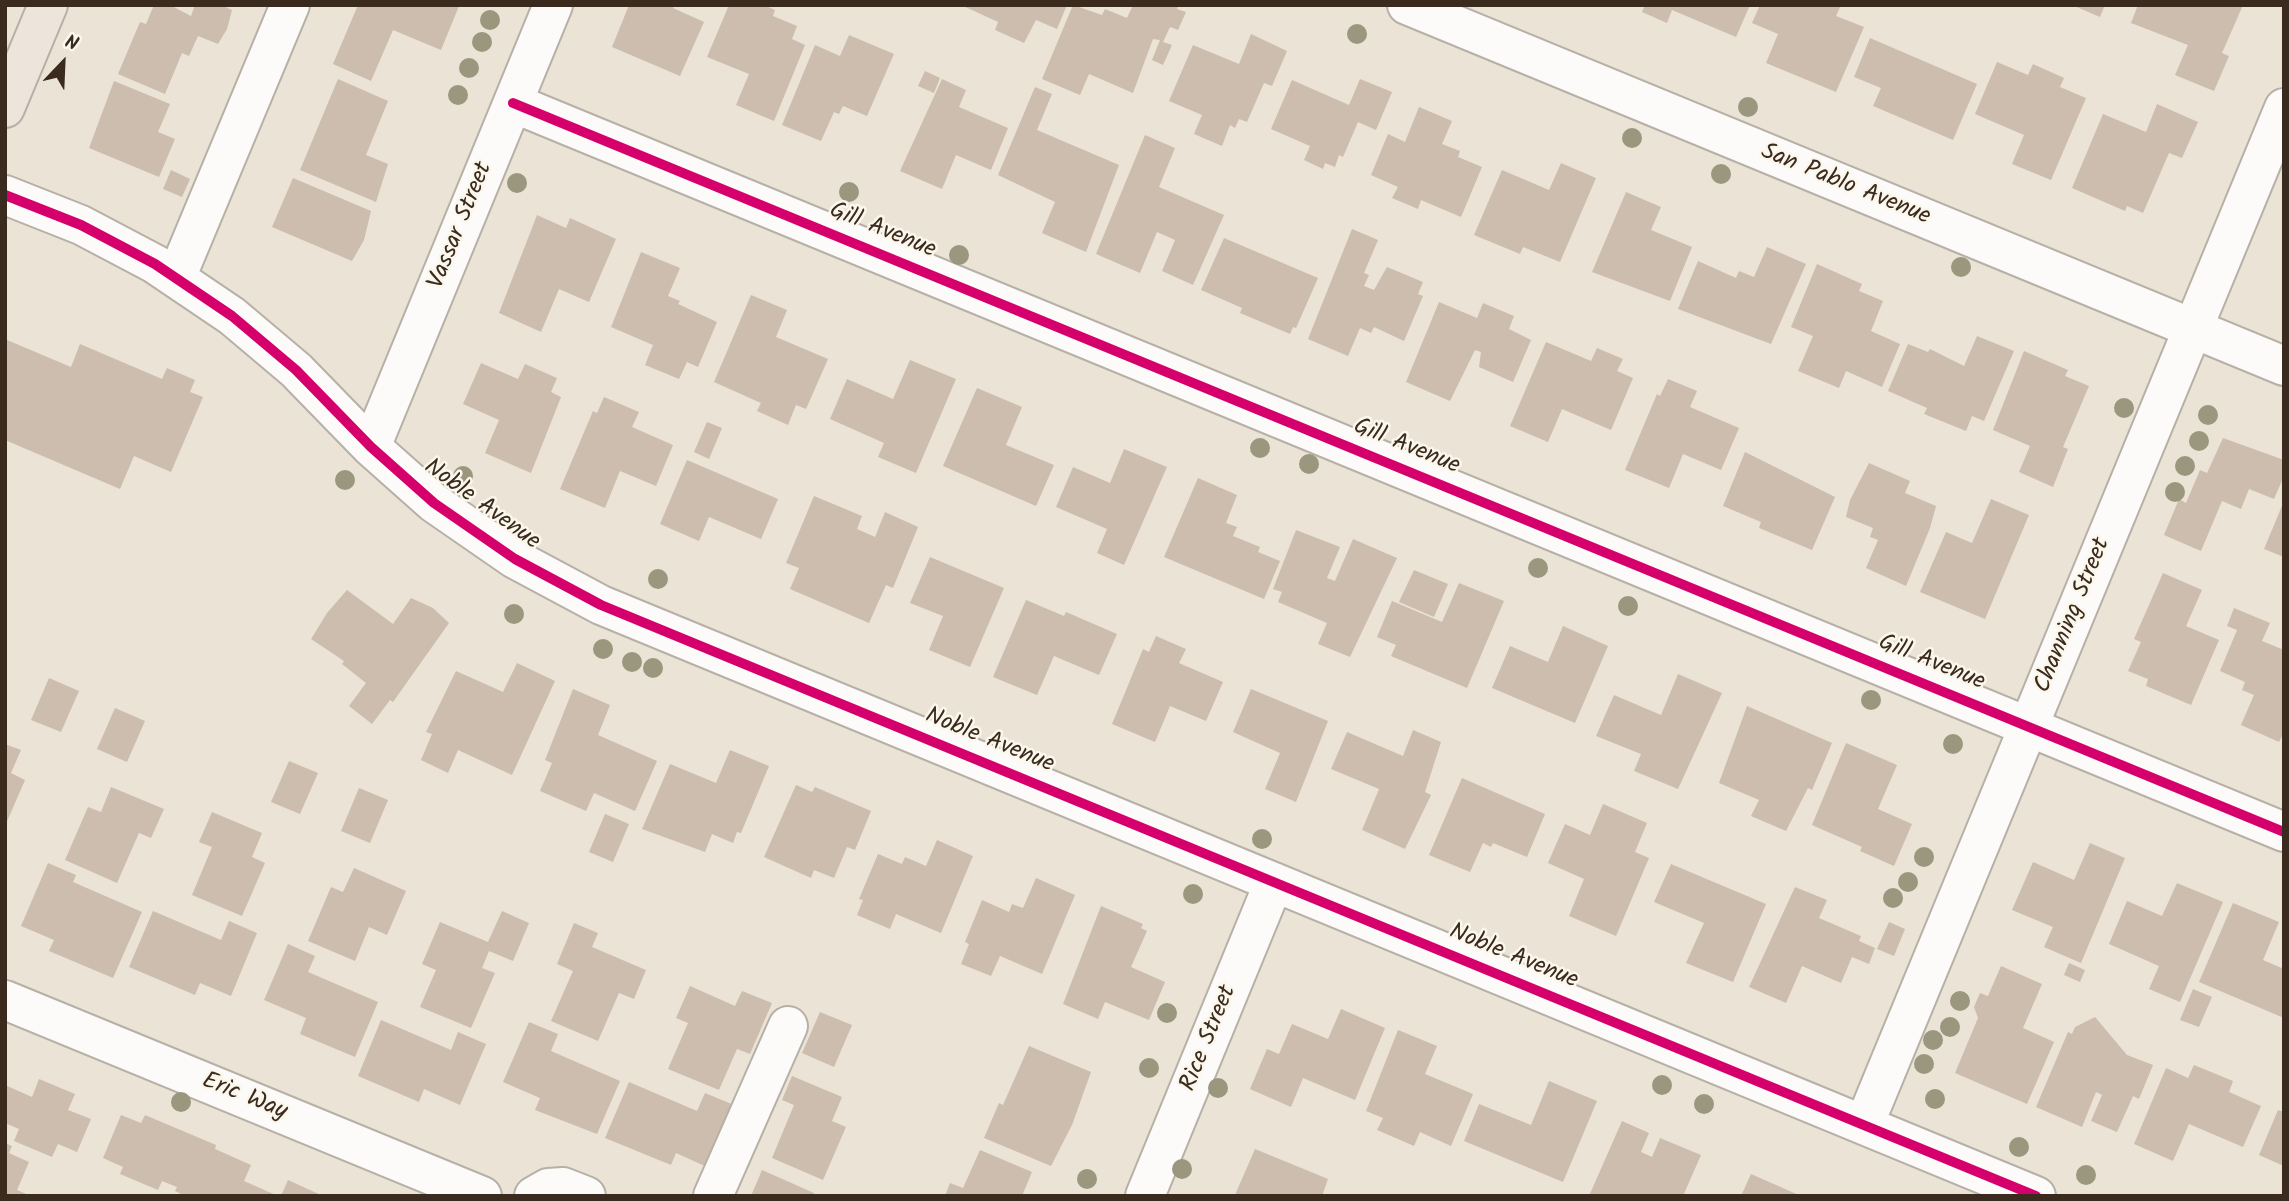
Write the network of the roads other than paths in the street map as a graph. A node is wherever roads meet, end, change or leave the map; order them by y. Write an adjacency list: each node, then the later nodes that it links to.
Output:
1 (48, 5): 6 (main road)
2 (290, 5): 9 (street)
3 (553, 5): 5 (street, Vassar Street)
4 (1407, 5): 10 (street, San Pablo Avenue)
5 (513, 103): 12 (street, Vassar Street); 13 (street, Gill Avenue)
6 (5, 108)
7 (2284, 108): 10 (street, Channing Street)
8 (5, 195): 9 (street, Noble Avenue)
9 (176, 278): 12 (street, Noble Avenue)
10 (2193, 328): 11 (street, San Pablo Avenue); 13 (street, Channing Street)
11 (2284, 366)
12 (371, 447): 15 (street, Noble Avenue)
13 (2028, 727): 14 (street, Gill Avenue); 18 (street, Channing Street)
14 (2284, 832)
15 (1274, 882): 18 (street, Noble Avenue); 23 (street, Rice Street)
16 (5, 1000): 19 (street, Eric Way)
17 (788, 1026): 22 (street)
18 (1864, 1125): 24 (street, Noble Avenue)
19 (482, 1196)
20 (534, 1196): 21 (street)
21 (586, 1196)
22 (713, 1196)
23 (1146, 1196)
24 (2036, 1196)

